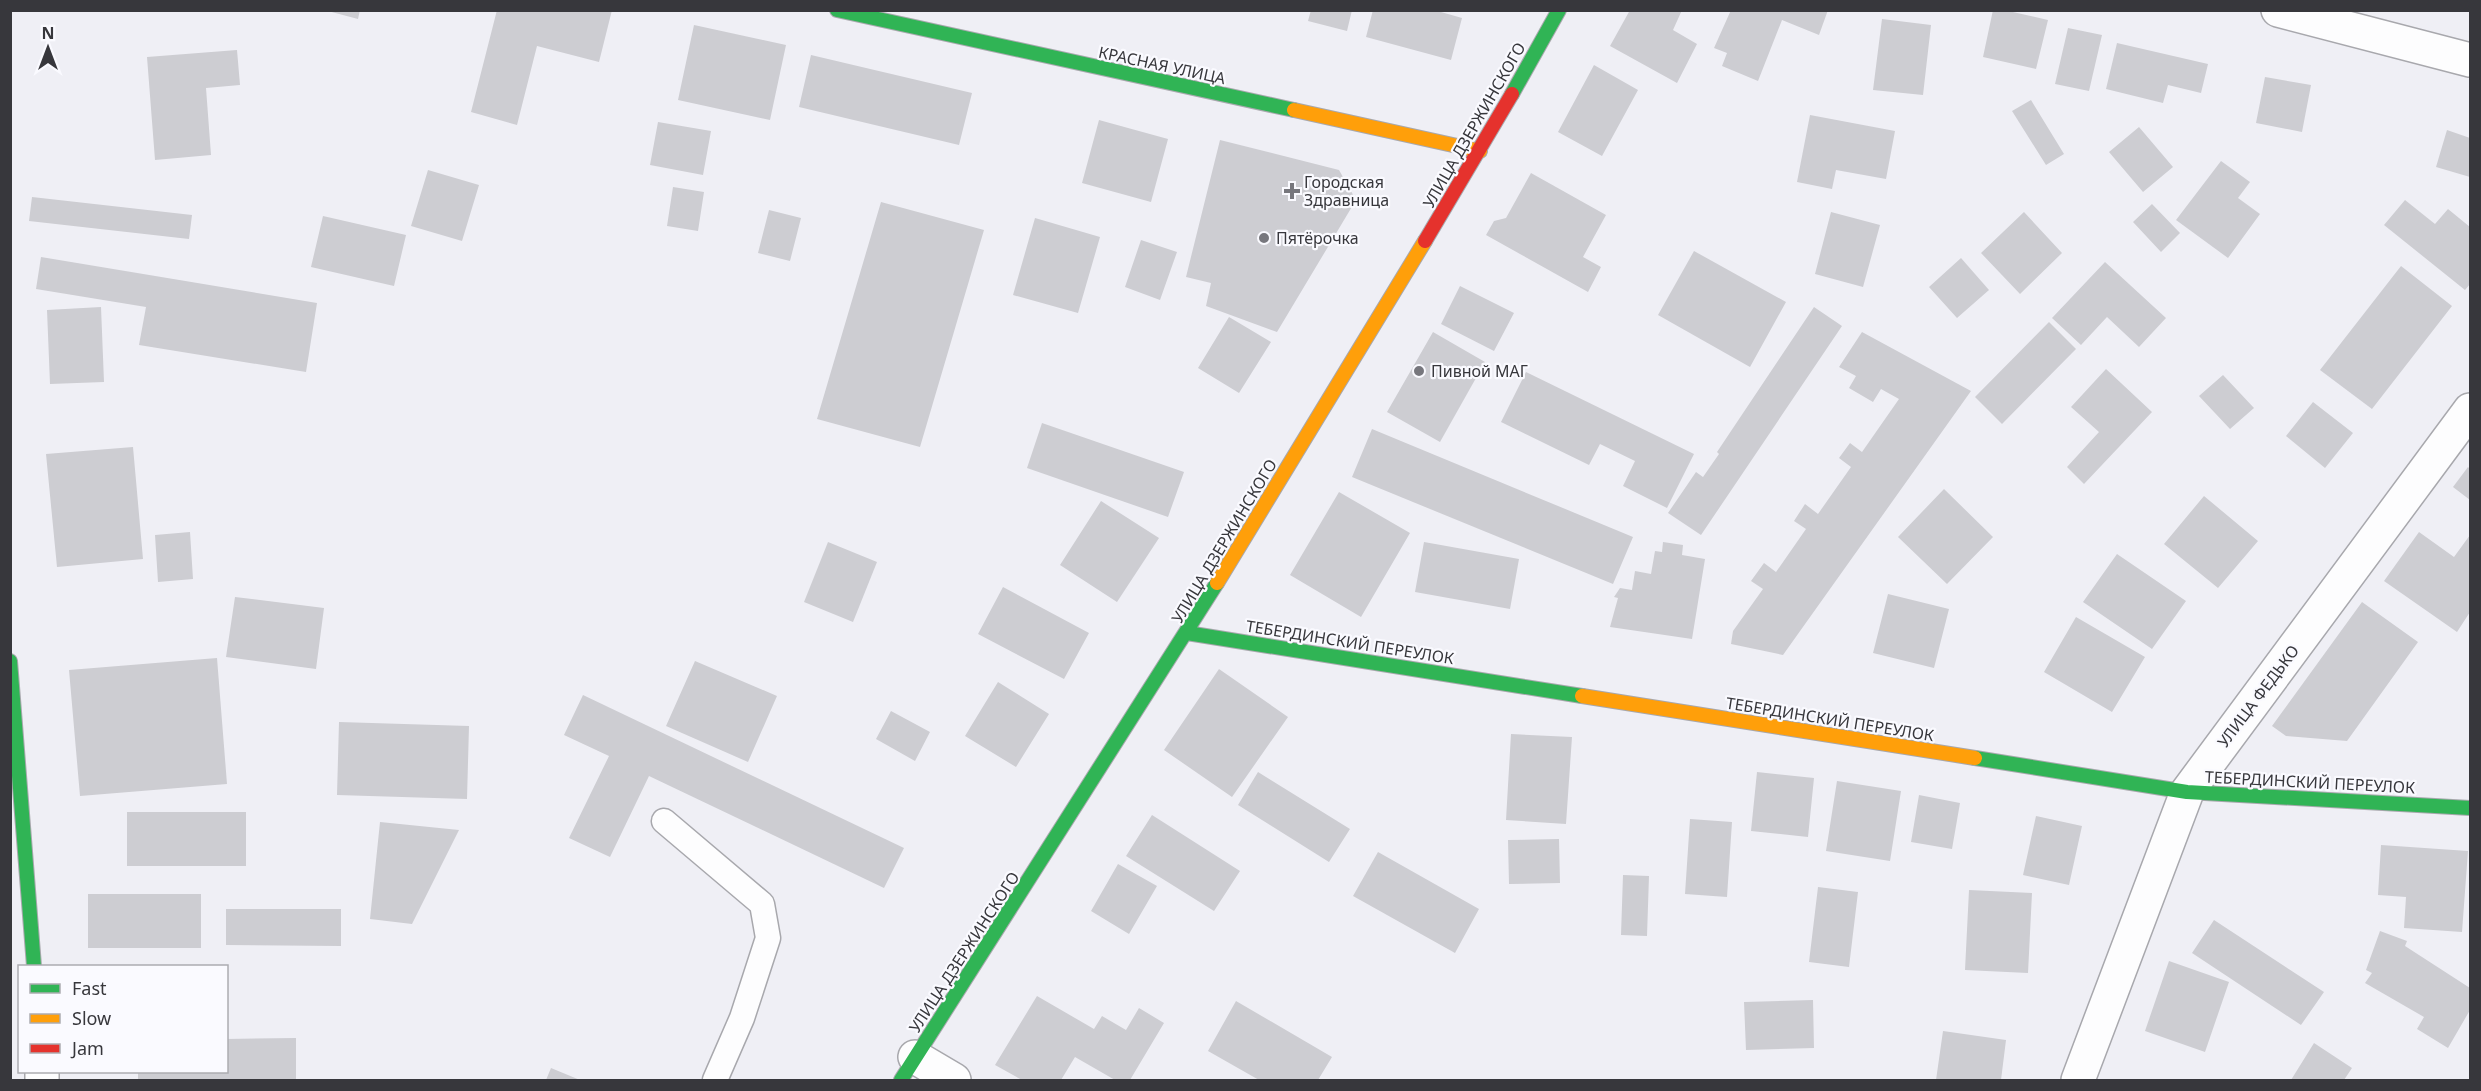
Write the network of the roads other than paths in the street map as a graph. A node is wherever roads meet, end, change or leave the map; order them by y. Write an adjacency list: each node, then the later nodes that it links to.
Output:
1 (837, 10): 5 (street, КРАСНАЯ УЛИЦА)
2 (1559, 10): 5 (street, УЛИЦА ДЗЕРЖИНСКОГО)
3 (2278, 10): 4 (street)
4 (2470, 60)
5 (1480, 151): 7 (street, УЛИЦА ДЗЕРЖИНСКОГО)
6 (2470, 410): 9 (street, УЛИЦА ФЕДЬКО)
7 (1187, 633): 9 (street, ТЕБЕРДИНСКИЙ ПЕРЕУЛОК); 13 (street, УЛИЦА ДЗЕРЖИНСКОГО)
8 (10, 661): 12 (street)
9 (2187, 792): 10 (street, ТЕБЕРДИНСКИЙ ПЕРЕУЛОК); 16 (street, УЛИЦА ФЕДЬКО)
10 (2470, 808)
11 (664, 821): 14 (lane)
12 (34, 965)
13 (908, 1069): 15 (street)
14 (715, 1080)
15 (954, 1080)
16 (2078, 1080)

